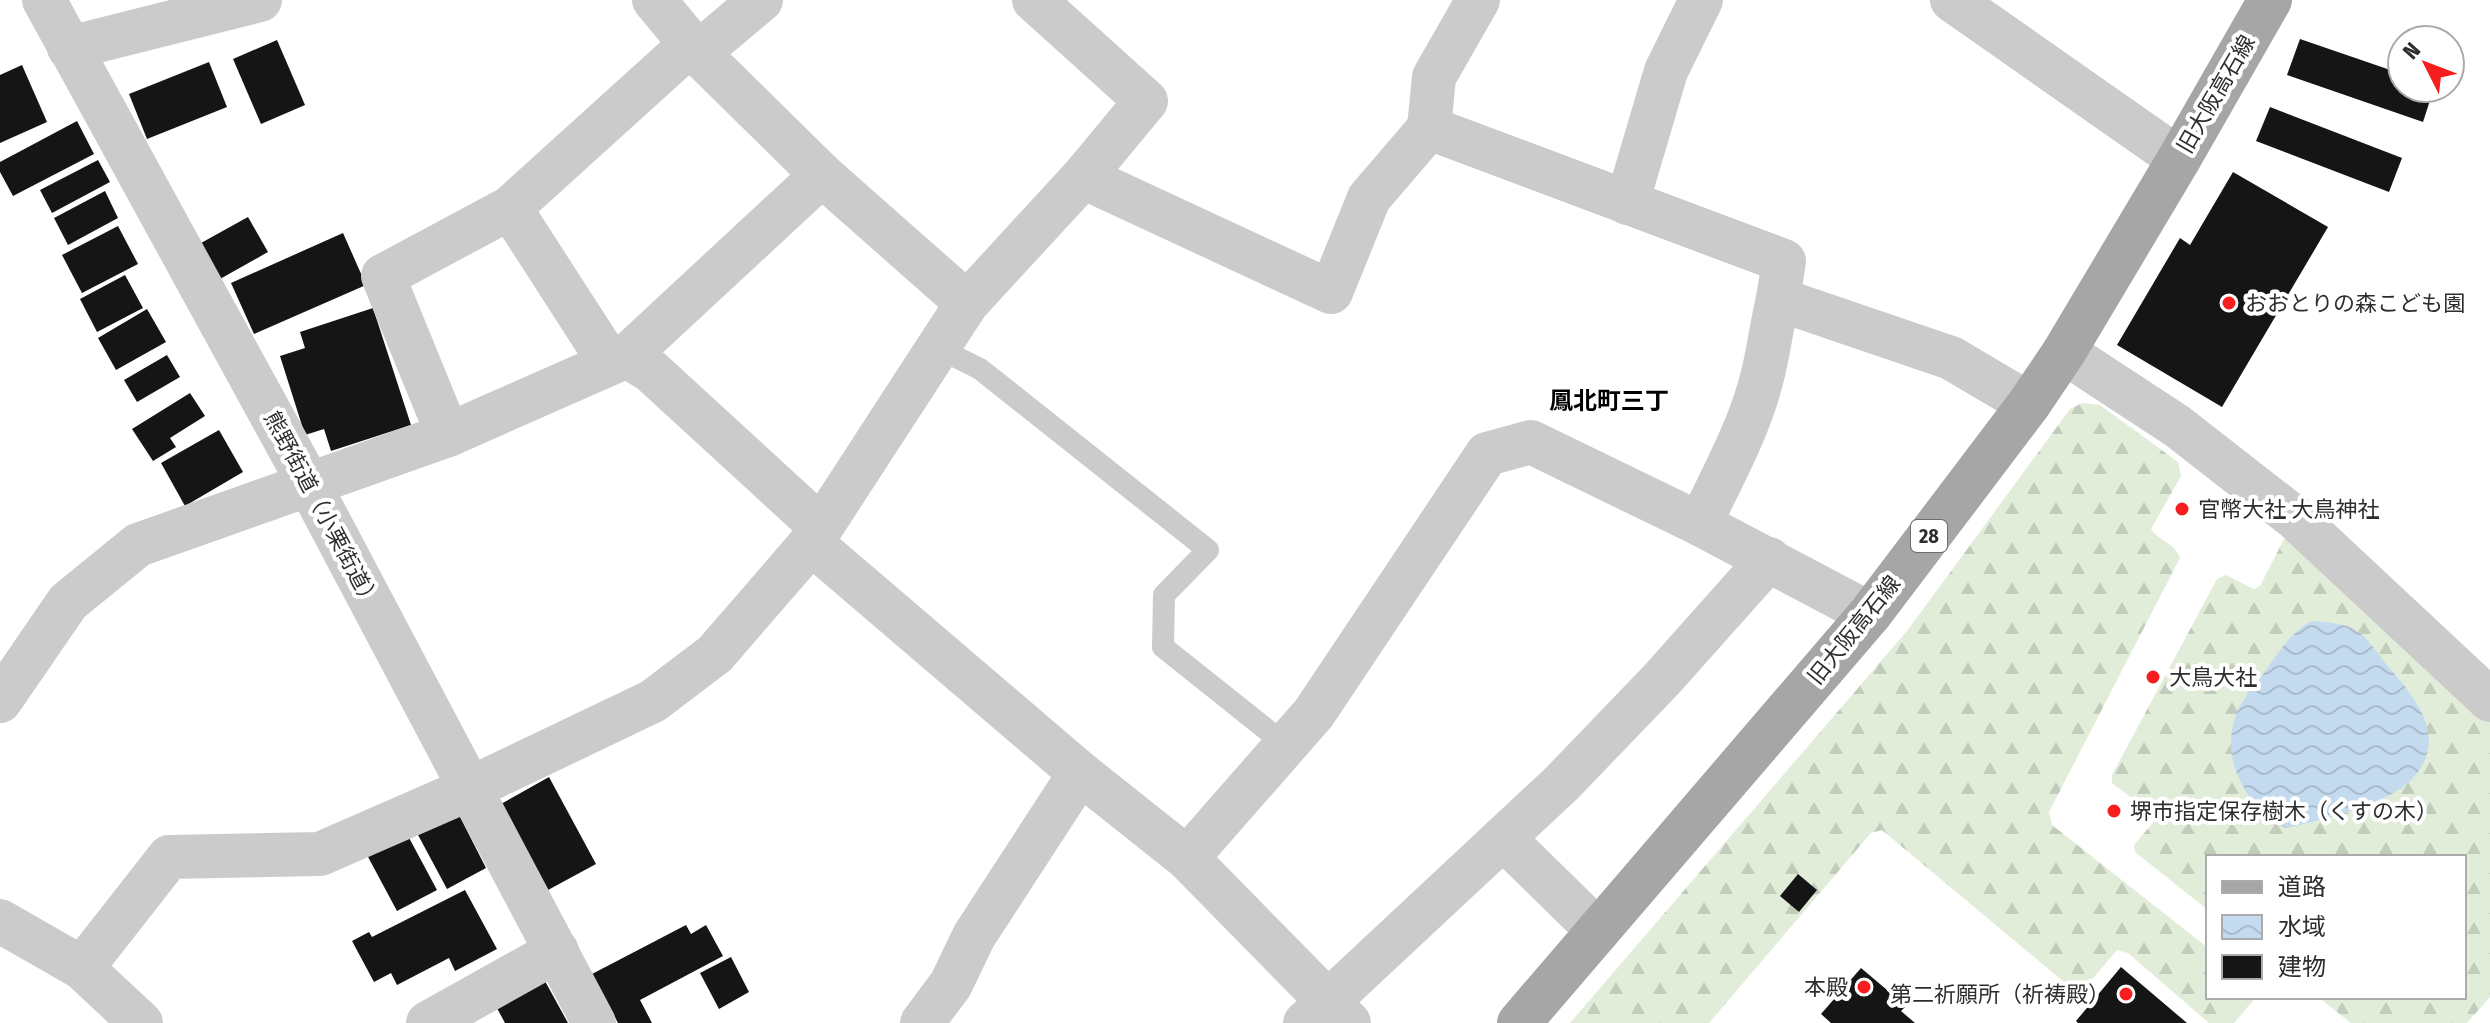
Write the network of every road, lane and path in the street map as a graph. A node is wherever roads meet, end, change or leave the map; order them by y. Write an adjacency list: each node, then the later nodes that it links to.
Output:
1 (44, 0): 10 (street, 熊野街道（小栗街道）)
2 (260, 0): 10 (street)
3 (654, 0): 11 (street)
4 (761, 0): 11 (street)
5 (1034, 0): 15 (street)
6 (1478, 0): 12 (street)
7 (1701, 0): 16 (street)
8 (1952, 0): 13 (street)
9 (2270, 0): 13 (main road, 旧大阪高石線 / 28)
10 (69, 48): 25 (street, 熊野街道（小栗街道）)
11 (695, 48): 14 (street); 17 (street)
12 (1429, 128): 15 (street); 16 (street)
13 (2179, 159): 21 (main road, 旧大阪高石線 / 28)
14 (822, 175): 19 (street); 22 (street)
15 (1083, 177): 19 (street)
16 (1627, 203): 18 (street)
17 (510, 208): 22 (street); 24 (street)
18 (1778, 299): 23 (street); 26 (street)
19 (967, 303): 20 (street)
20 (938, 348): 27 (street); 32 (lane)
21 (2064, 352): 23 (main road, 旧大阪高石線 / 28); 30 (street)
22 (619, 360): 24 (street); 27 (street)
23 (2029, 404): 29 (main road, 旧大阪高石線 / 28)
24 (448, 435): 25 (street)
25 (309, 484): 31 (street); 34 (street, 熊野街道（小栗街道）)
26 (1700, 524): 28 (street); 32 (street)
27 (816, 535): 33 (street); 34 (street)
28 (1769, 559): 29 (street); 35 (street)
29 (1870, 614): 38 (main road, 旧大阪高石線 / 28)
30 (2490, 700)
31 (0, 701)
32 (1286, 745): 36 (street)
33 (1080, 773): 36 (street); 45 (street)
34 (469, 789): 39 (street, 熊野街道（小栗街道）); 40 (street)
35 (1503, 838): 38 (street); 41 (street)
36 (1187, 858): 41 (street)
37 (0, 921): 40 (street)
38 (1598, 931): 46 (main road, 旧大阪高石線 / 28)
39 (557, 951): 43 (street); 44 (street, 熊野街道（小栗街道）)
40 (82, 968): 42 (street)
41 (1327, 1015)
42 (141, 1023)
43 (428, 1023)
44 (594, 1023)
45 (922, 1023)
46 (1519, 1023)

